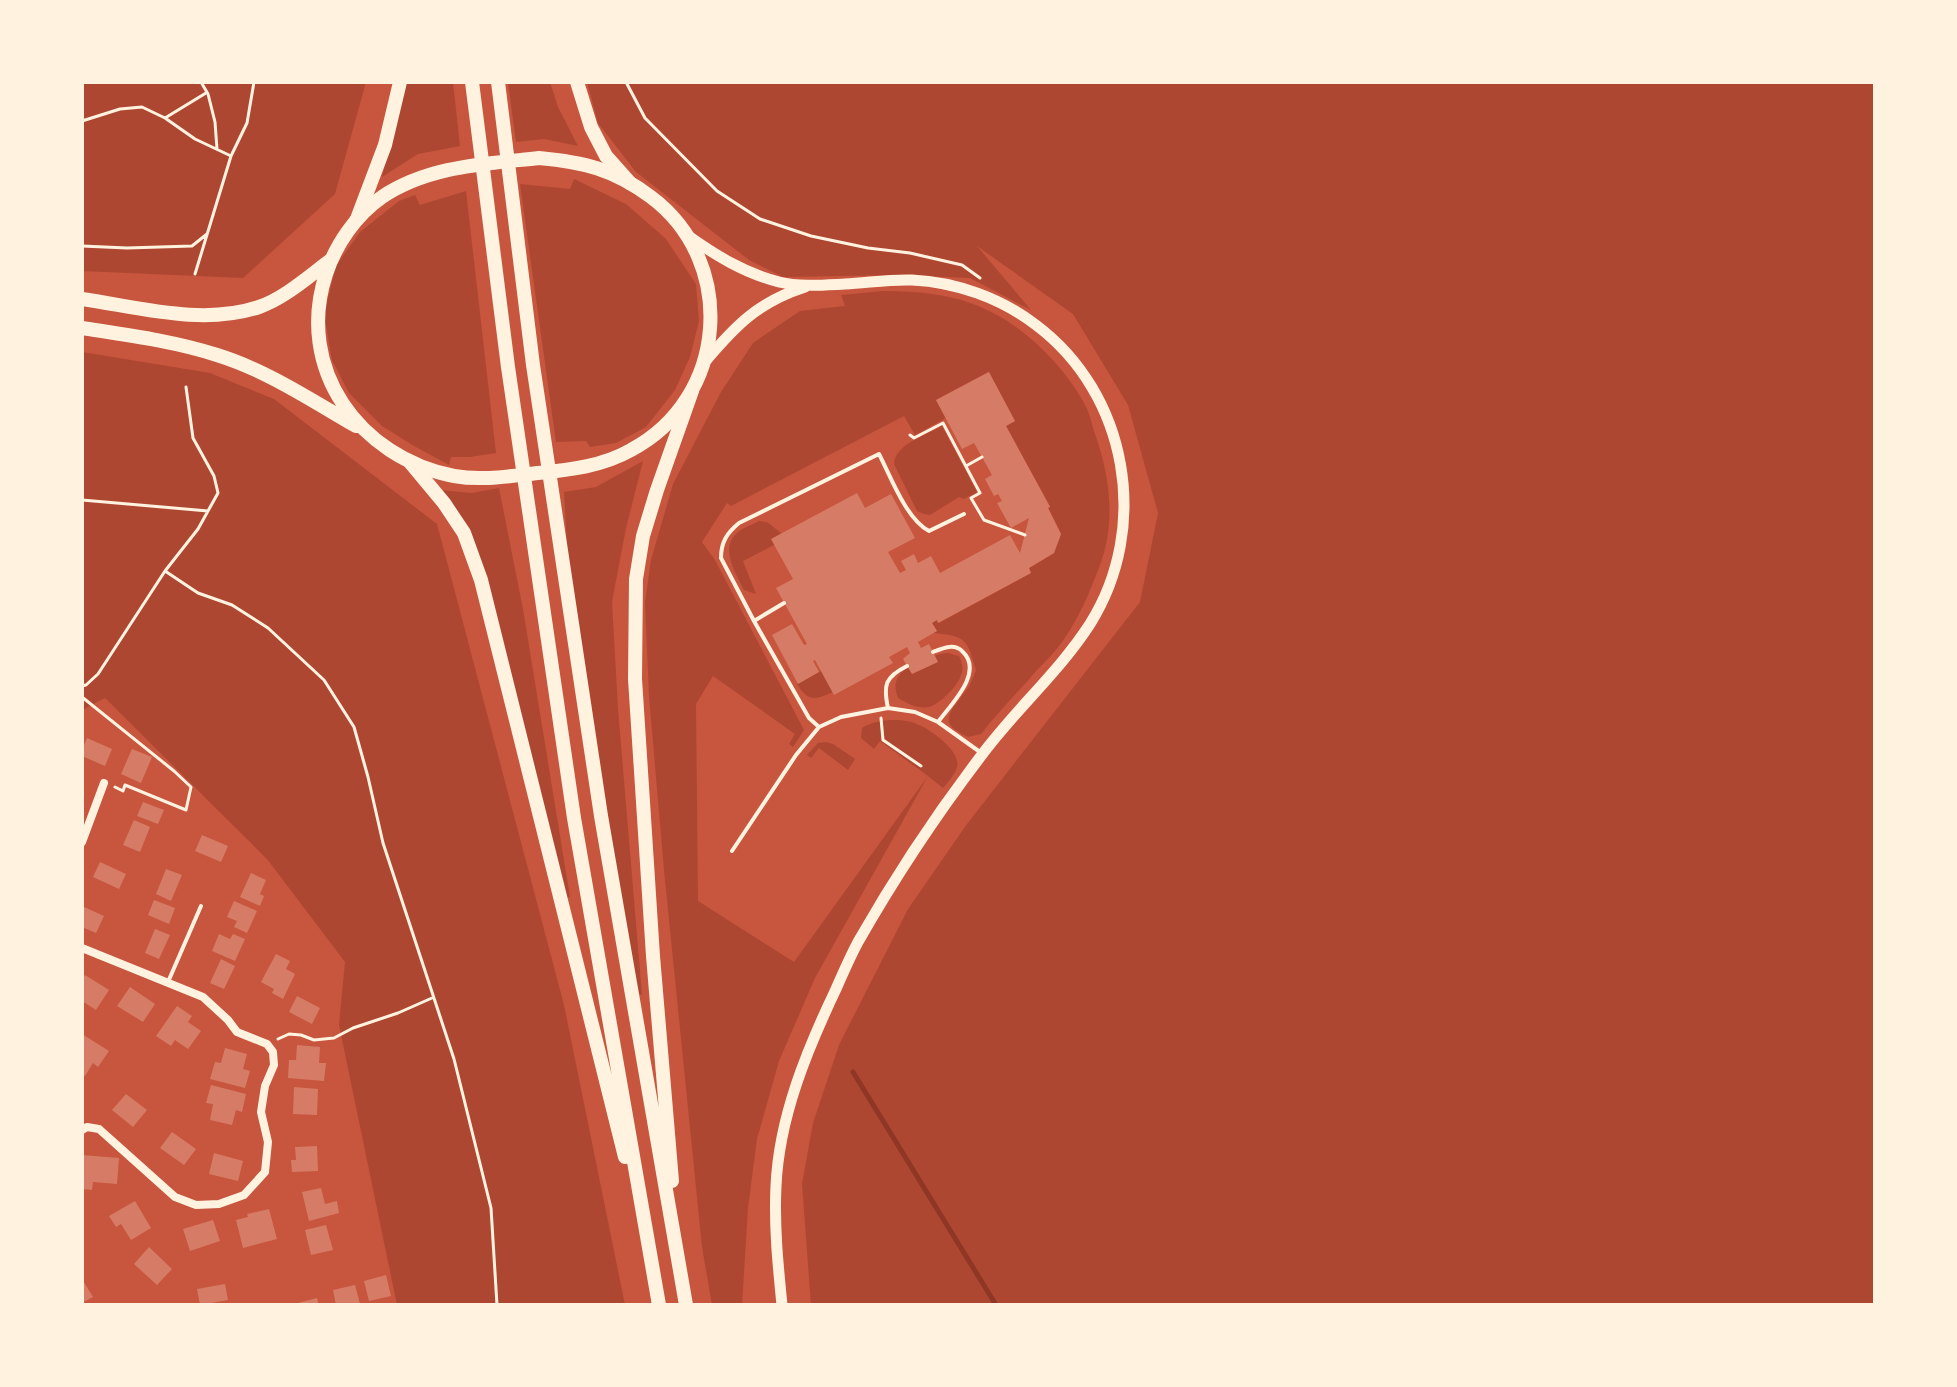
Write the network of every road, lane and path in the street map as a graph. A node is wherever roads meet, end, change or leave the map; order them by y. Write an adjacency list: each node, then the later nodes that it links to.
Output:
1 (201, 82): 8 (path)
2 (254, 82): 12 (path)
3 (400, 82): 14 (main road)
4 (472, 82): 58 (main road)
5 (498, 82): 59 (main road)
6 (577, 82): 13 (main road)
7 (626, 82): 20 (path)
8 (207, 92): 9 (path); 11 (path)
9 (165, 118): 10 (path); 11 (path)
10 (82, 121)
11 (217, 149): 12 (path)
12 (231, 156): 15 (path)
13 (630, 183): 14 (main road); 16 (main road)
14 (357, 219): 18 (main road)
15 (207, 234): 17 (path); 19 (path)
16 (686, 234): 21 (street); 24 (main road)
17 (82, 246)
18 (331, 260): 22 (main road); 27 (main road)
19 (195, 274)
20 (983, 280)
21 (809, 285): 24 (street); 47 (street)
22 (82, 299)
23 (82, 328): 27 (main road)
24 (704, 363): 26 (main road)
25 (186, 387): 33 (path)
26 (692, 391): 30 (main road); 59 (main road)
27 (363, 430): 30 (main road)
28 (910, 435): 31 (path)
29 (982, 457): 31 (path)
30 (409, 461): 58 (main road)
31 (966, 466): 35 (path)
32 (82, 500): 33 (path)
33 (208, 511): 36 (path)
34 (964, 514): 38 (lane)
35 (1025, 535)
36 (165, 571): 41 (path); 55 (path)
37 (784, 603): 38 (lane)
38 (754, 621): 46 (lane)
39 (933, 652): 45 (lane)
40 (907, 666): 43 (lane)
41 (82, 686)
42 (82, 697): 49 (path)
43 (888, 708): 44 (lane); 45 (lane)
44 (880, 710): 46 (lane); 48 (path)
45 (938, 722): 47 (lane)
46 (819, 727): 51 (lane)
47 (982, 754): 63 (street)
48 (921, 766)
49 (104, 783): 50 (street)
50 (82, 842)
51 (732, 851)
52 (201, 906): 54 (lane)
53 (82, 948): 54 (street)
54 (167, 984): 56 (street)
55 (433, 998): 56 (path); 60 (path)
56 (267, 1044): 57 (street)
57 (82, 1130)
58 (654, 1274): 61 (main road)
59 (680, 1279): 62 (main road)
60 (497, 1305)
61 (659, 1305)
62 (686, 1305)
63 (782, 1305)

